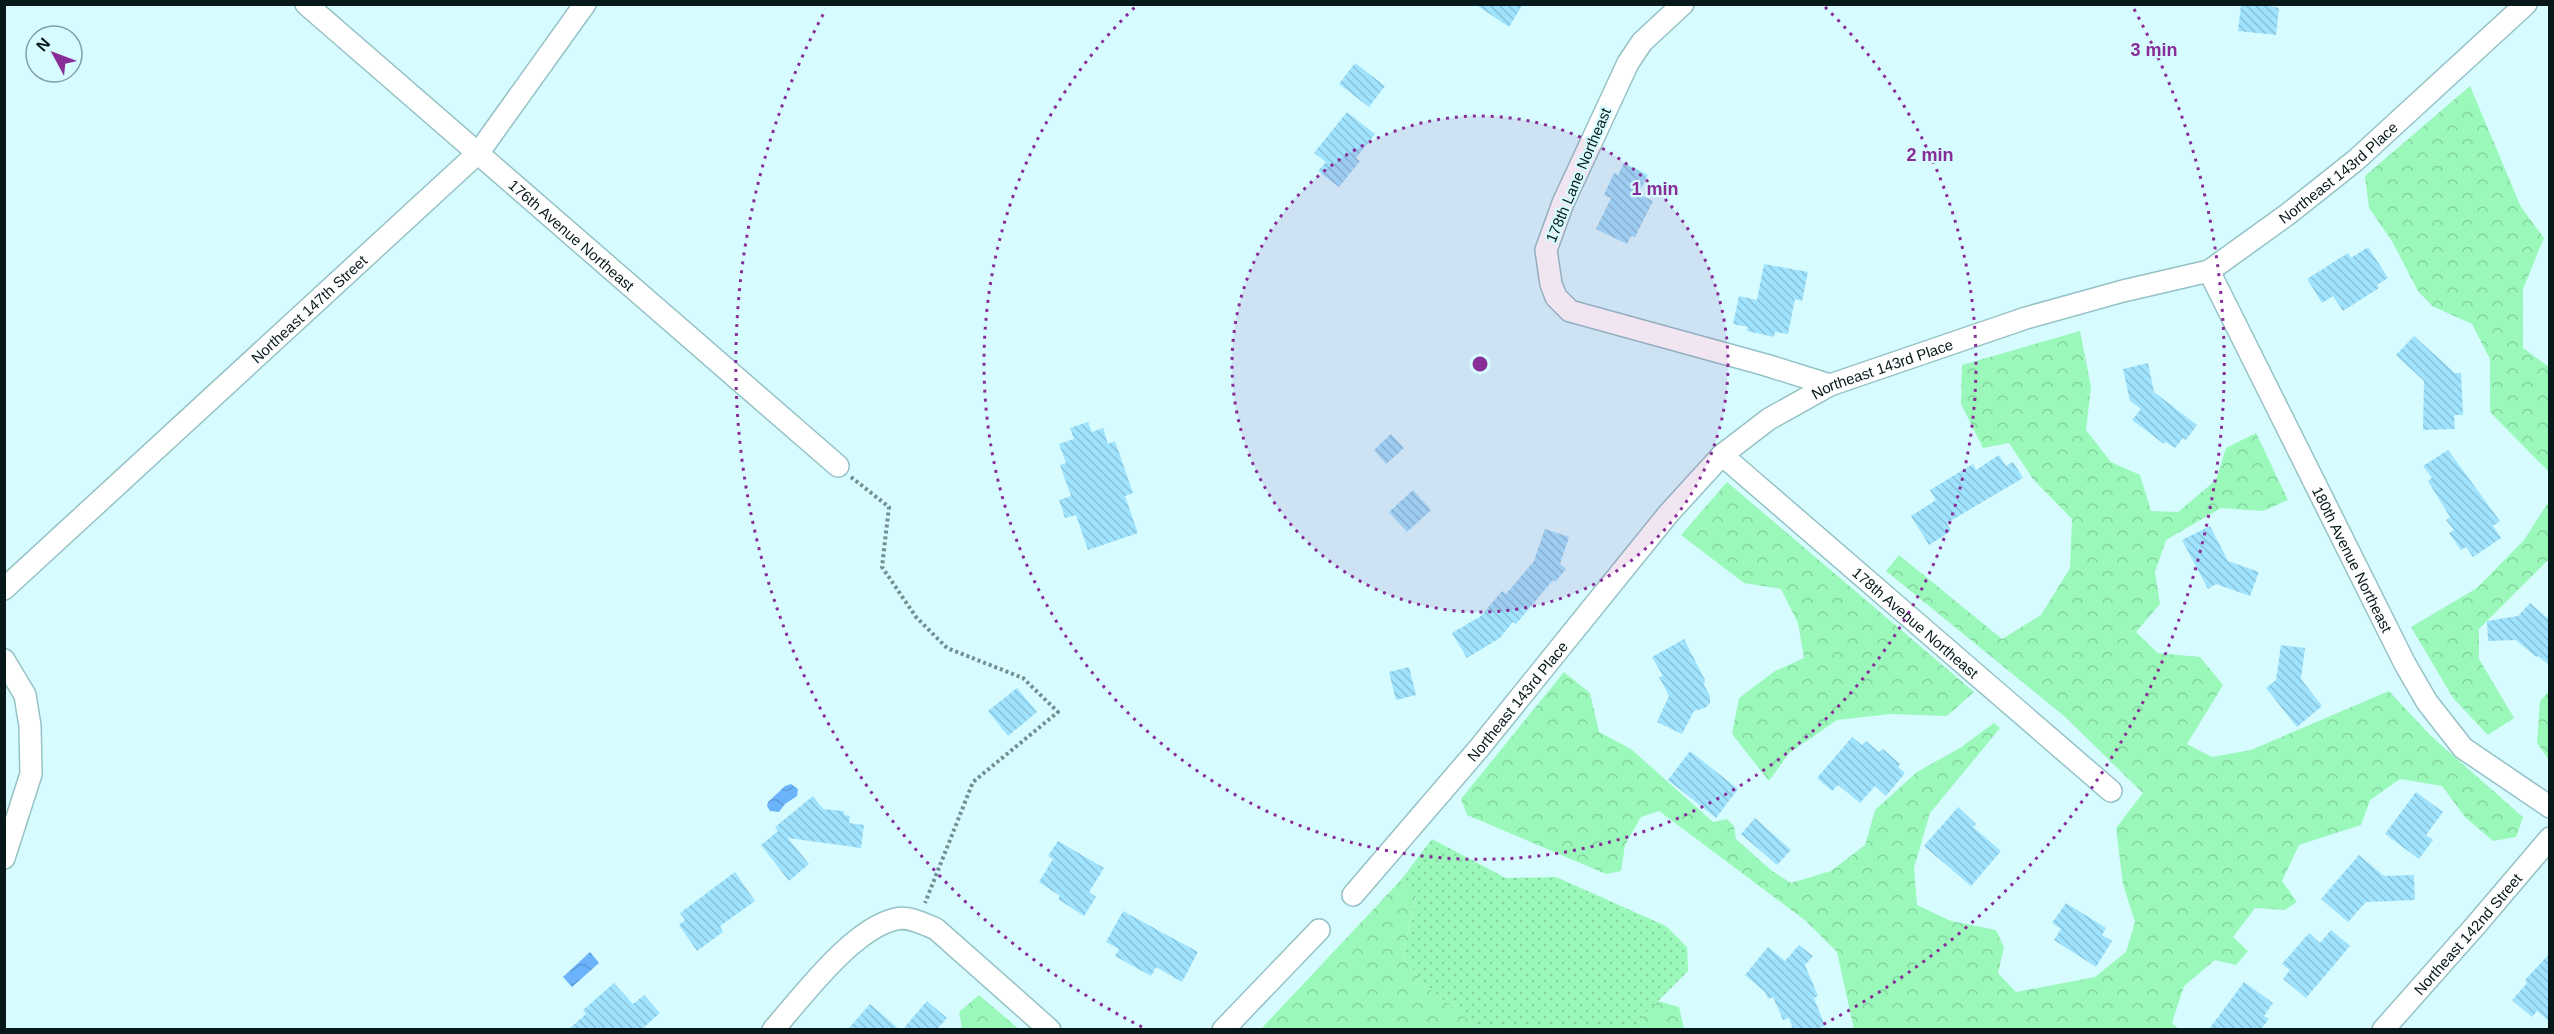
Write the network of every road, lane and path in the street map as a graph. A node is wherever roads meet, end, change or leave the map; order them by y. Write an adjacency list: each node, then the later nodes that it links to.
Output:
1 (306, 4): 5 (street, 176th Avenue Northeast)
2 (585, 4): 5 (street, Northeast 147th Street)
3 (1683, 4): 7 (street, 178th Lane Northeast)
4 (2526, 4): 6 (street, Northeast 143rd Place)
5 (479, 152): 9 (street, 176th Avenue Northeast); 10 (street, Northeast 147th Street)
6 (2209, 271): 7 (street, Northeast 143rd Place); 13 (street, 180th Avenue Northeast)
7 (1830, 385): 8 (street, Northeast 143rd Place)
8 (1722, 456): 12 (street, 178th Avenue Northeast); 16 (street, Northeast 143rd Place)
9 (838, 466): 17 (path)
10 (4, 589)
11 (4, 660): 15 (street)
12 (2111, 791)
13 (2550, 807)
14 (2550, 838): 22 (street, Northeast 142nd Street)
15 (4, 858)
16 (1353, 895)
17 (919, 921): 19 (street); 20 (street)
18 (1319, 930): 21 (street)
19 (773, 1029)
20 (1050, 1029)
21 (1223, 1029)
22 (2383, 1029)

